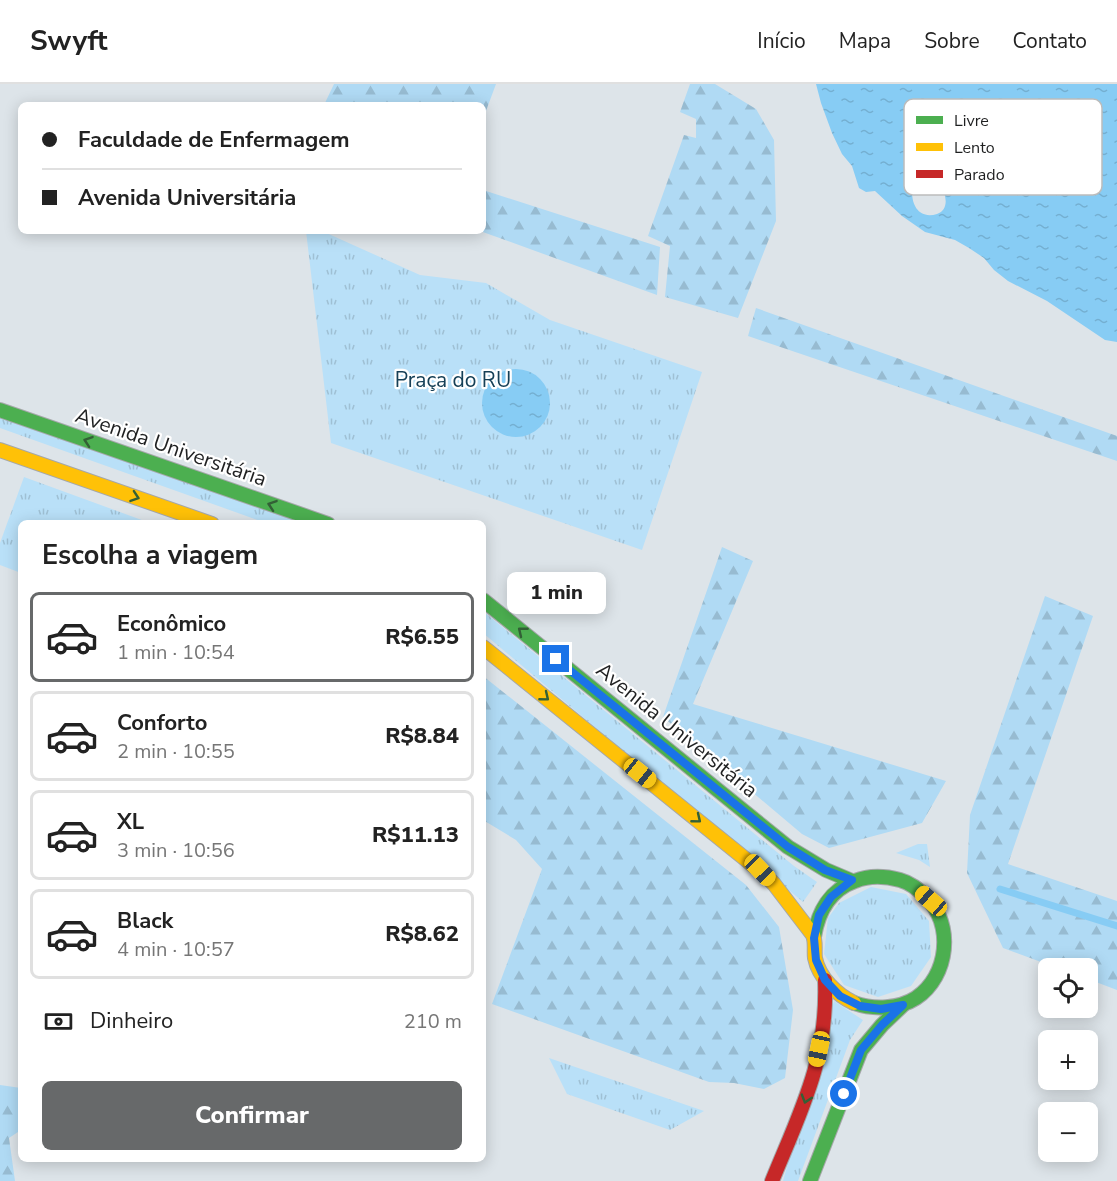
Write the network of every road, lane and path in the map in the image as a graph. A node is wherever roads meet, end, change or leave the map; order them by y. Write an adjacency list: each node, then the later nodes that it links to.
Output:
1 (0, 410): 4 (street, Avenida Universitária, one-way to 1)
2 (0, 450): 3 (street, one-way to 3)
3 (201, 520)
4 (316, 520)
5 (486, 602): 7 (street, Avenida Universitária, one-way to 5)
6 (486, 649): 8 (street, Avenida Universitária, one-way to 8)
7 (852, 880): 8 (street, Avenida Universitária); 10 (street, Avenida Universitária)
8 (814, 938): 9 (street, Avenida Universitária)
9 (825, 980): 10 (street, Avenida Universitária); 11 (street, Avenida Universitária, one-way to 11)
10 (903, 1005): 12 (street, Avenida Universitária)
11 (772, 1181)
12 (810, 1181)

